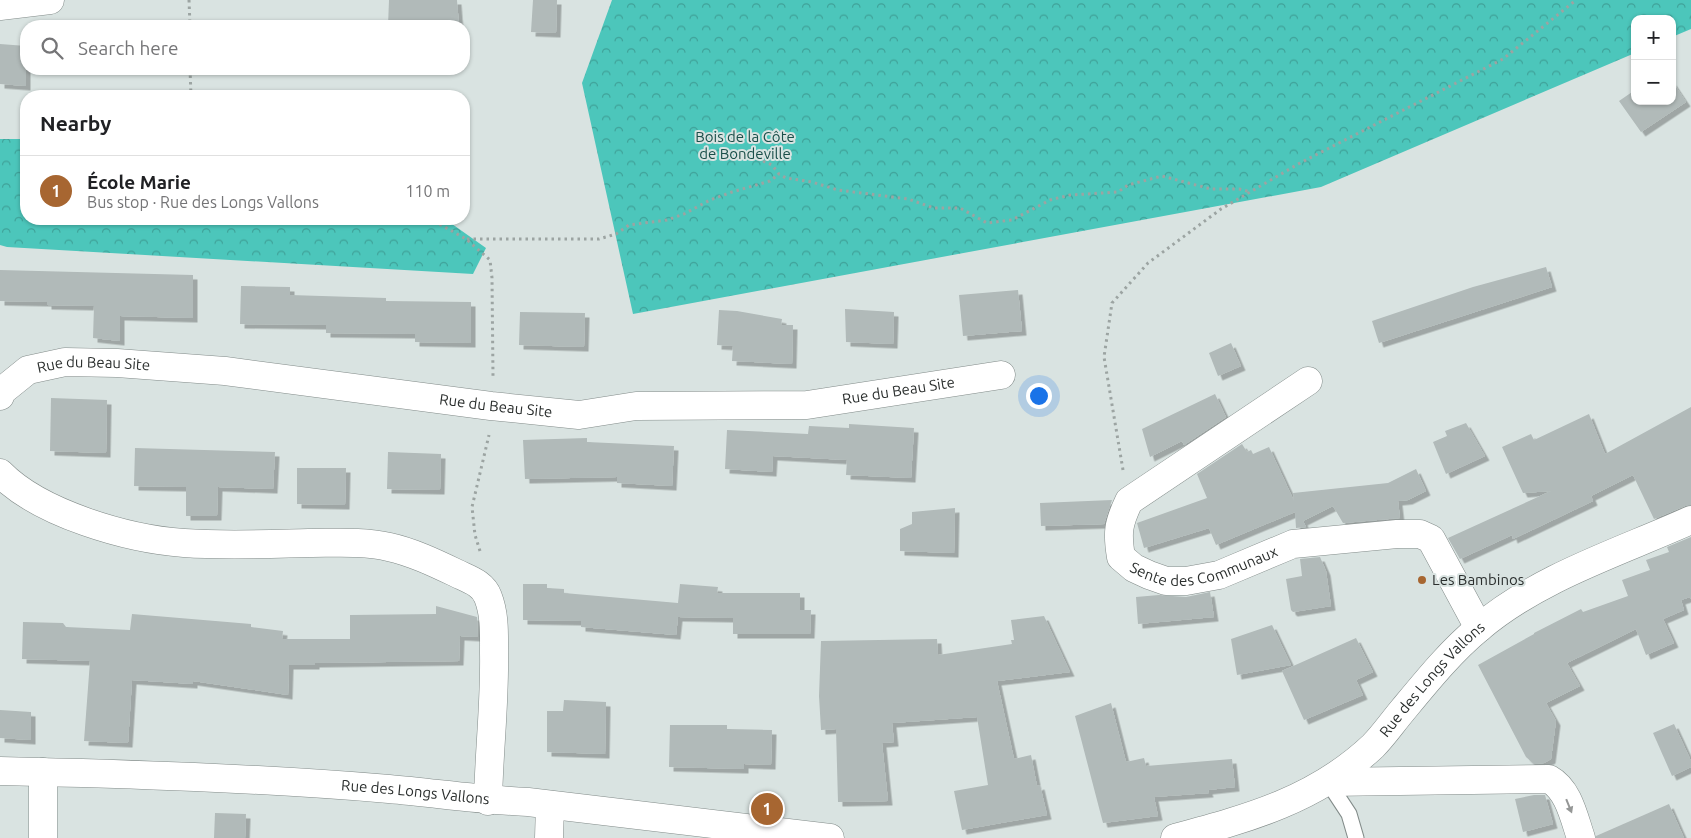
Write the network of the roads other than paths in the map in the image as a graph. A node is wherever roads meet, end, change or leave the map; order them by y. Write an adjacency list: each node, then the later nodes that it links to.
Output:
1 (50, 0): 2 (street)
2 (0, 6)
3 (1001, 375): 5 (street, Rue du Beau Site)
4 (1308, 381): 8 (street, Sente des Communaux)
5 (0, 396)
6 (0, 473): 12 (street)
7 (1690, 522): 8 (street, Rue des Longs Vallons)
8 (1479, 628): 11 (street, Rue des Longs Vallons)
9 (0, 771): 10 (street, Rue des Longs Vallons)
10 (42, 772): 12 (street, Rue des Longs Vallons); 14 (street)
11 (1328, 782): 17 (street, Rue des Longs Vallons); 18 (lane); 19 (street, one-way to 19)
12 (488, 800): 13 (street, Rue des Longs Vallons)
13 (550, 805): 15 (street); 16 (street, Rue des Longs Vallons)
14 (42, 838)
15 (549, 838)
16 (821, 838)
17 (1176, 838)
18 (1356, 838)
19 (1581, 838)

